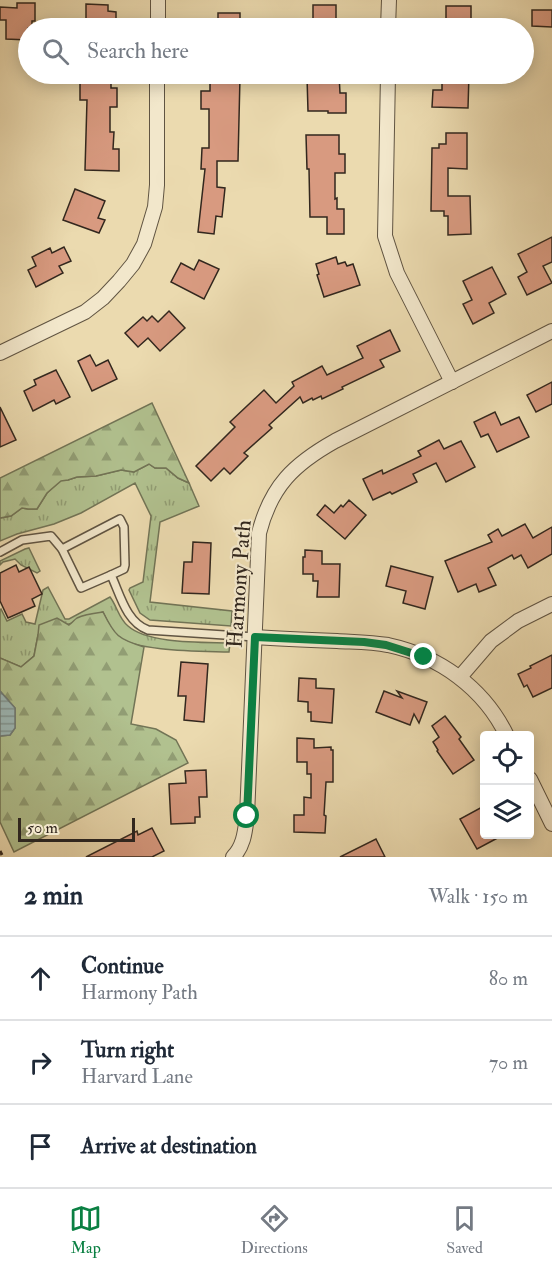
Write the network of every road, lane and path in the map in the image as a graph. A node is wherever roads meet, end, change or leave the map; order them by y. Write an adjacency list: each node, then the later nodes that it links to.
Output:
1 (158, 0): 3 (street)
2 (388, 0): 4 (street)
3 (158, 18)
4 (388, 18)
5 (157, 84): 8 (street)
6 (388, 84): 9 (street)
7 (552, 331): 9 (street, Harmony Path)
8 (0, 353)
9 (452, 382): 14 (street, Harmony Path)
10 (62, 549): 11 (lane); 12 (lane); 12 (lane)
11 (0, 552)
12 (111, 574): 14 (lane)
13 (552, 604): 15 (street)
14 (255, 637): 15 (street); 21 (street, Harmony Path)
15 (460, 677): 16 (street)
16 (504, 731)
17 (533, 785): 18 (street)
18 (552, 824)
19 (0, 851): 20 (path)
20 (3, 857)
21 (233, 857)

